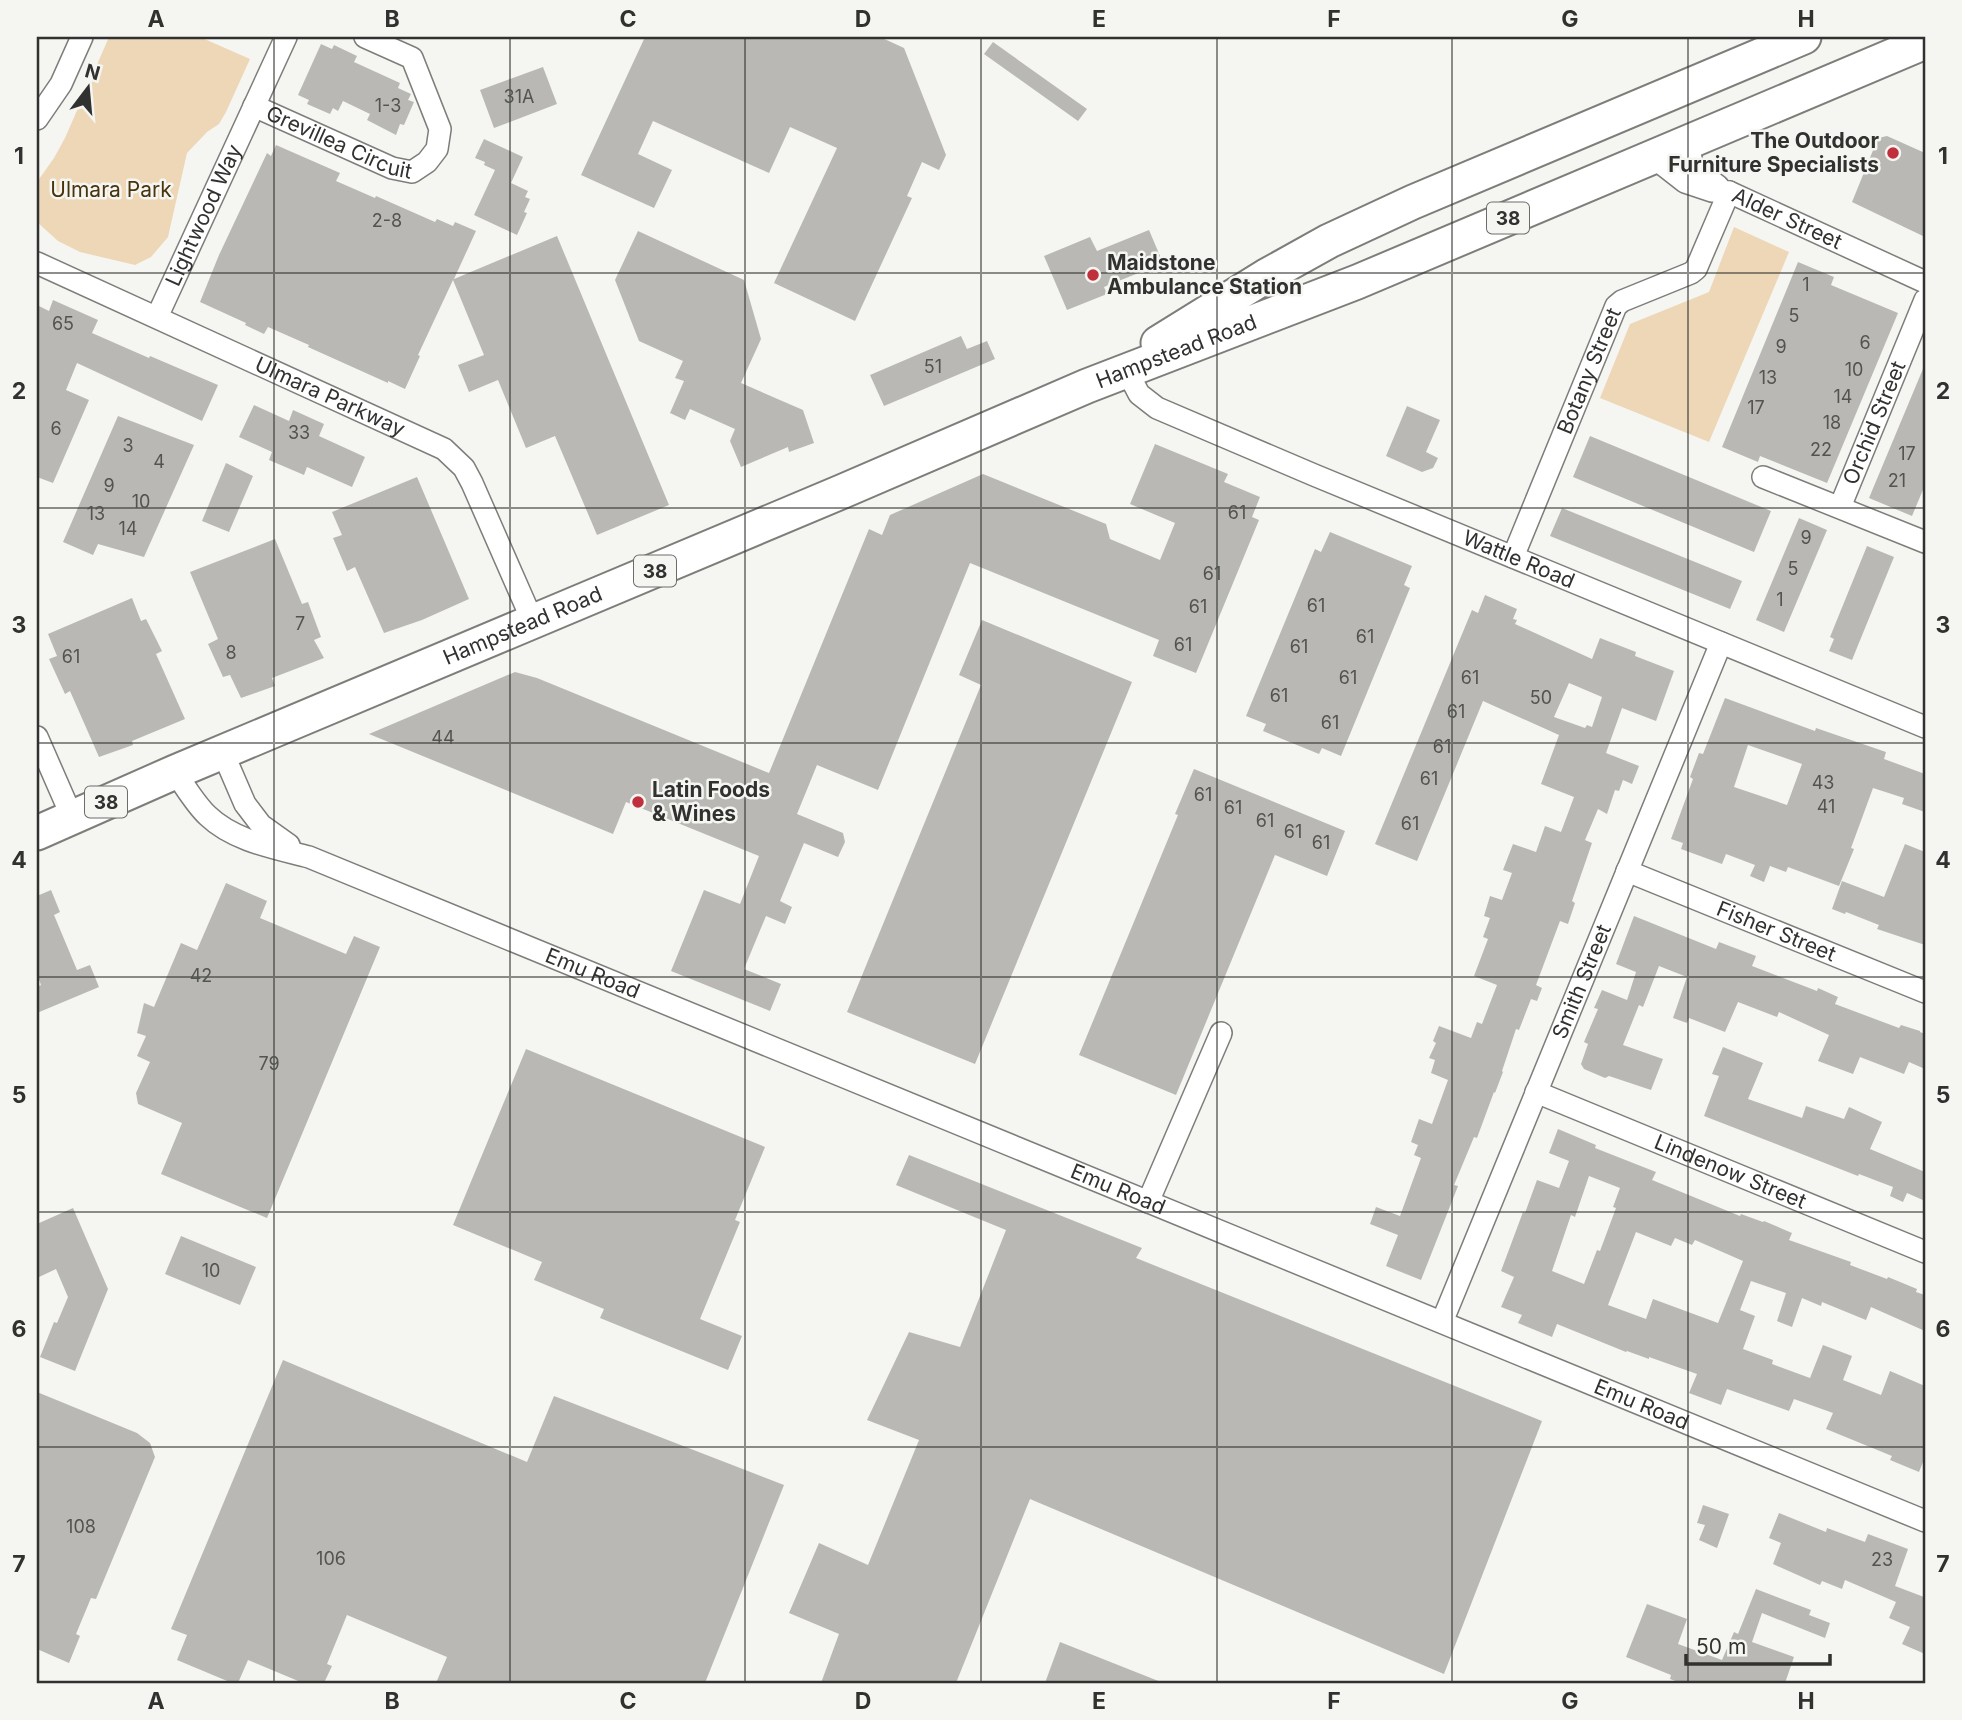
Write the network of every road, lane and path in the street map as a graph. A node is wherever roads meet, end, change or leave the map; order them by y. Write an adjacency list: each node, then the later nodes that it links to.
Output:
1 (82, 37): 7 (street)
2 (286, 37): 6 (street, Lightwood Way)
3 (365, 37): 6 (street, Grevillea Circuit)
4 (1804, 37): 16 (main road, Hampstead Road / 38)
5 (1925, 42): 8 (main road, Hampstead Road / 38)
6 (254, 107): 14 (street, Lightwood Way)
7 (37, 119)
8 (1692, 140): 9 (main road, Hampstead Road / 38); 10 (street)
9 (1653, 157): 10 (street, Alder Street); 15 (main road, Hampstead Road / 38)
10 (1729, 192): 12 (street, Alder Street); 20 (street, Botany Street)
11 (37, 263): 14 (street, Ulmara Parkway)
12 (1925, 282)
13 (1925, 300): 18 (street, Orchid Street)
14 (157, 317): 21 (street, Ulmara Parkway)
15 (1127, 371): 16 (main road, Hampstead Road / 38); 20 (street, Wattle Road)
16 (1087, 386): 21 (main road, Hampstead Road / 38)
17 (1762, 477): 18 (street)
18 (1840, 507): 19 (street)
19 (1925, 542)
20 (1513, 557): 22 (street, Wattle Road)
21 (533, 622): 25 (main road, Hampstead Road / 38)
22 (1721, 642): 23 (street, Wattle Road); 30 (street, Smith Street)
23 (1925, 727)
24 (37, 737): 27 (street)
25 (223, 753): 26 (main road, Hampstead Road / 38); 29 (street, Emu Road)
26 (175, 772): 27 (main road, Hampstead Road / 38); 29 (street, Emu Road)
27 (72, 817): 28 (main road, Hampstead Road / 38)
28 (37, 833)
29 (309, 858): 34 (street, Emu Road)
30 (1627, 870): 31 (street, Fisher Street); 33 (street, Smith Street)
31 (1925, 992)
32 (1221, 1032): 34 (street)
33 (1536, 1092): 35 (street, Lindenow Street); 36 (street, Smith Street)
34 (1149, 1202): 36 (street, Emu Road)
35 (1925, 1252)
36 (1442, 1322): 37 (street, Emu Road)
37 (1925, 1521)

